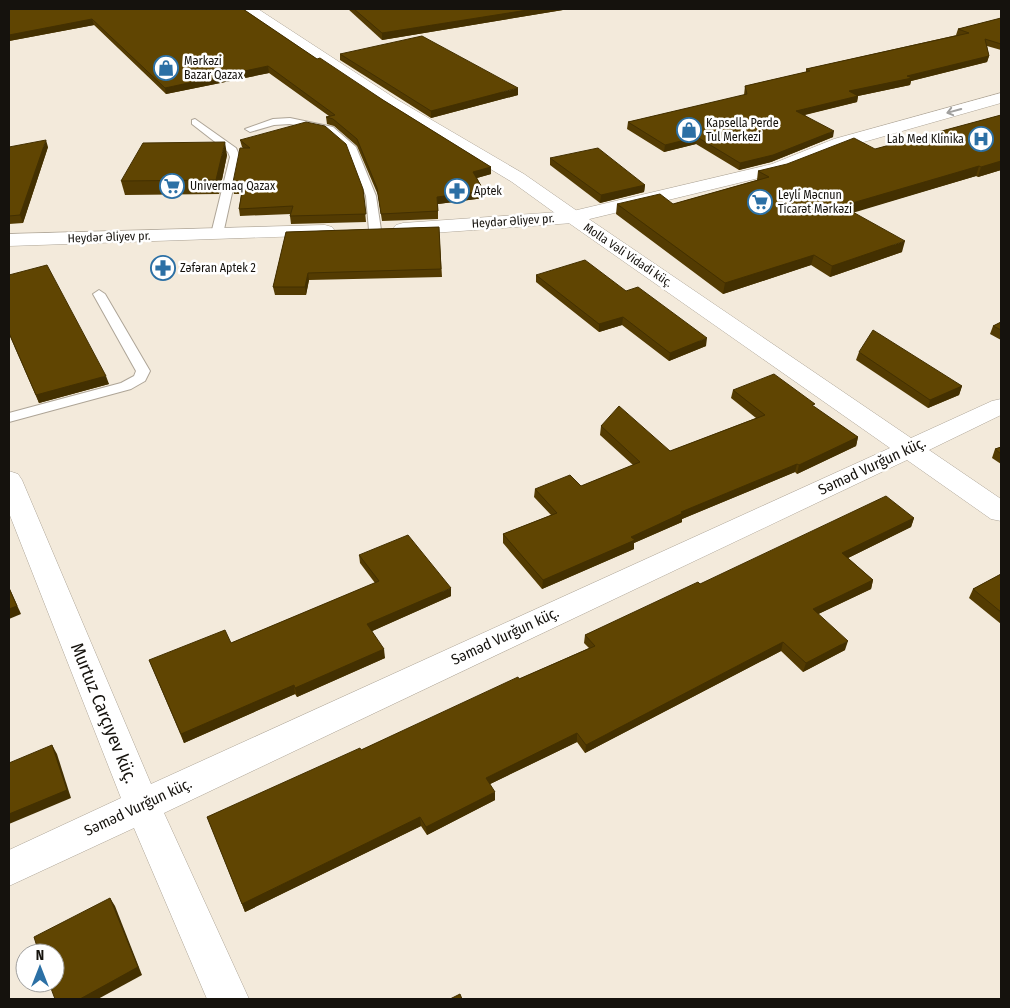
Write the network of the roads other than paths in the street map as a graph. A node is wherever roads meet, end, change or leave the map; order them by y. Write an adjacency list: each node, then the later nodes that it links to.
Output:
1 (250, 9): 7 (street, Molla Vəli Vidadi küç.)
2 (1001, 98): 6 (street, Heydər Əliyev pr., one-way to 6)
3 (1001, 112): 6 (street)
4 (195, 122): 9 (lane)
5 (250, 128): 8 (lane)
6 (778, 168): 7 (street, Heydər Əliyev pr.)
7 (573, 217): 8 (street, Heydər Əliyev pr.); 14 (street, Molla Vəli Vidadi küç.)
8 (375, 230): 9 (street, Heydər Əliyev pr.)
9 (217, 234): 10 (street, Heydər Əliyev pr.)
10 (9, 240)
11 (99, 294): 13 (lane)
12 (1001, 406): 14 (street, Səməd Vurğun küç.)
13 (9, 418)
14 (910, 448): 16 (street, Molla Vəli Vidadi küç.); 17 (street, Səməd Vurğun küç.)
15 (9, 480): 17 (street, Murtuz Carçıyev küç.)
16 (1001, 512)
17 (142, 805): 18 (street, Səməd Vurğun küç.); 19 (street, Murtuz Carçıyev küç.)
18 (9, 868)
19 (228, 999)

